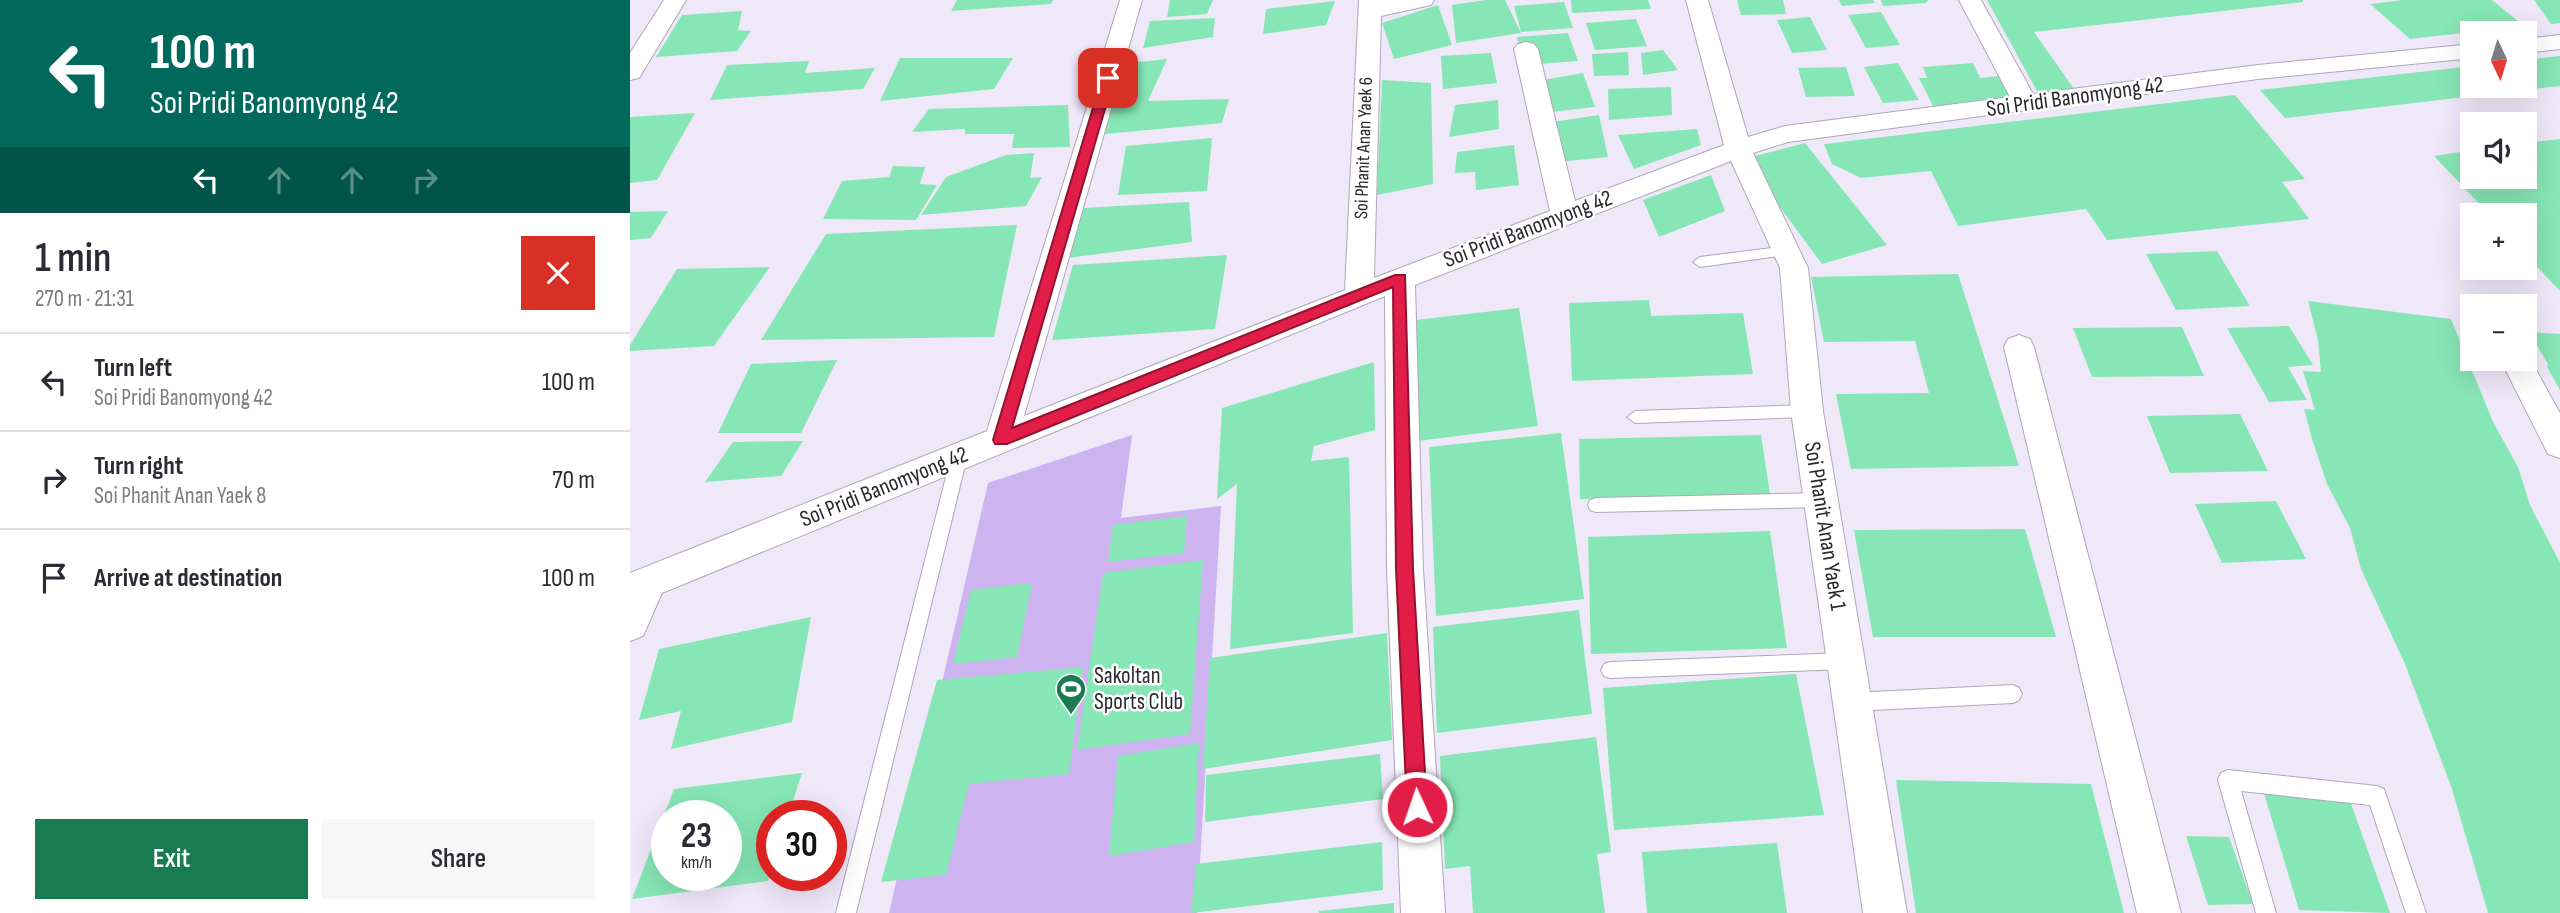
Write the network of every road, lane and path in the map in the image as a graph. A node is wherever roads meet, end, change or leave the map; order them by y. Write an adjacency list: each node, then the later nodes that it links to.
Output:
1 (675, 0): 11 (street)
2 (1131, 0): 23 (street)
3 (1423, 0): 6 (street)
4 (1698, 0): 13 (street, Soi Phanit Anan Yaek 1)
5 (1970, 0): 12 (street)
6 (1370, 6): 18 (street, Soi Phanit Anan Yaek 6)
7 (2560, 42): 8 (street)
8 (2538, 45)
9 (1527, 49): 14 (street)
10 (2460, 52): 12 (street, Soi Pridi Banomyong 42)
11 (630, 73)
12 (2025, 104): 13 (street, Soi Pridi Banomyong 42)
13 (1738, 149): 14 (street, Soi Pridi Banomyong 42); 15 (street, Soi Phanit Anan Yaek 1)
14 (1564, 215): 17 (street, Soi Pridi Banomyong 42)
15 (1787, 251): 16 (lane); 21 (street, Soi Phanit Anan Yaek 1)
16 (1700, 262)
17 (1400, 279): 18 (street, Soi Pridi Banomyong 42); 35 (street)
18 (1359, 296): 23 (street, Soi Pridi Banomyong 42)
19 (2019, 347): 37 (street)
20 (2522, 371): 24 (street)
21 (1807, 411): 22 (lane); 26 (street, Soi Phanit Anan Yaek 1)
22 (1635, 417)
23 (1001, 440): 25 (street, Soi Pridi Banomyong 42)
24 (2560, 445)
25 (959, 457): 28 (street, Soi Pridi Banomyong 42); 34 (lane)
26 (1821, 500): 27 (lane); 30 (street, Soi Phanit Anan Yaek 1)
27 (1596, 505)
28 (639, 585): 29 (street)
29 (630, 624)
30 (1846, 661): 31 (lane); 33 (street, Soi Phanit Anan Yaek 1)
31 (1610, 670)
32 (2013, 694): 33 (lane)
33 (1852, 702): 36 (street, Soi Phanit Anan Yaek 1)
34 (846, 913)
35 (1423, 913)
36 (1885, 913)
37 (2160, 913)
38 (2266, 913): 39 (lane)
39 (2416, 913)

